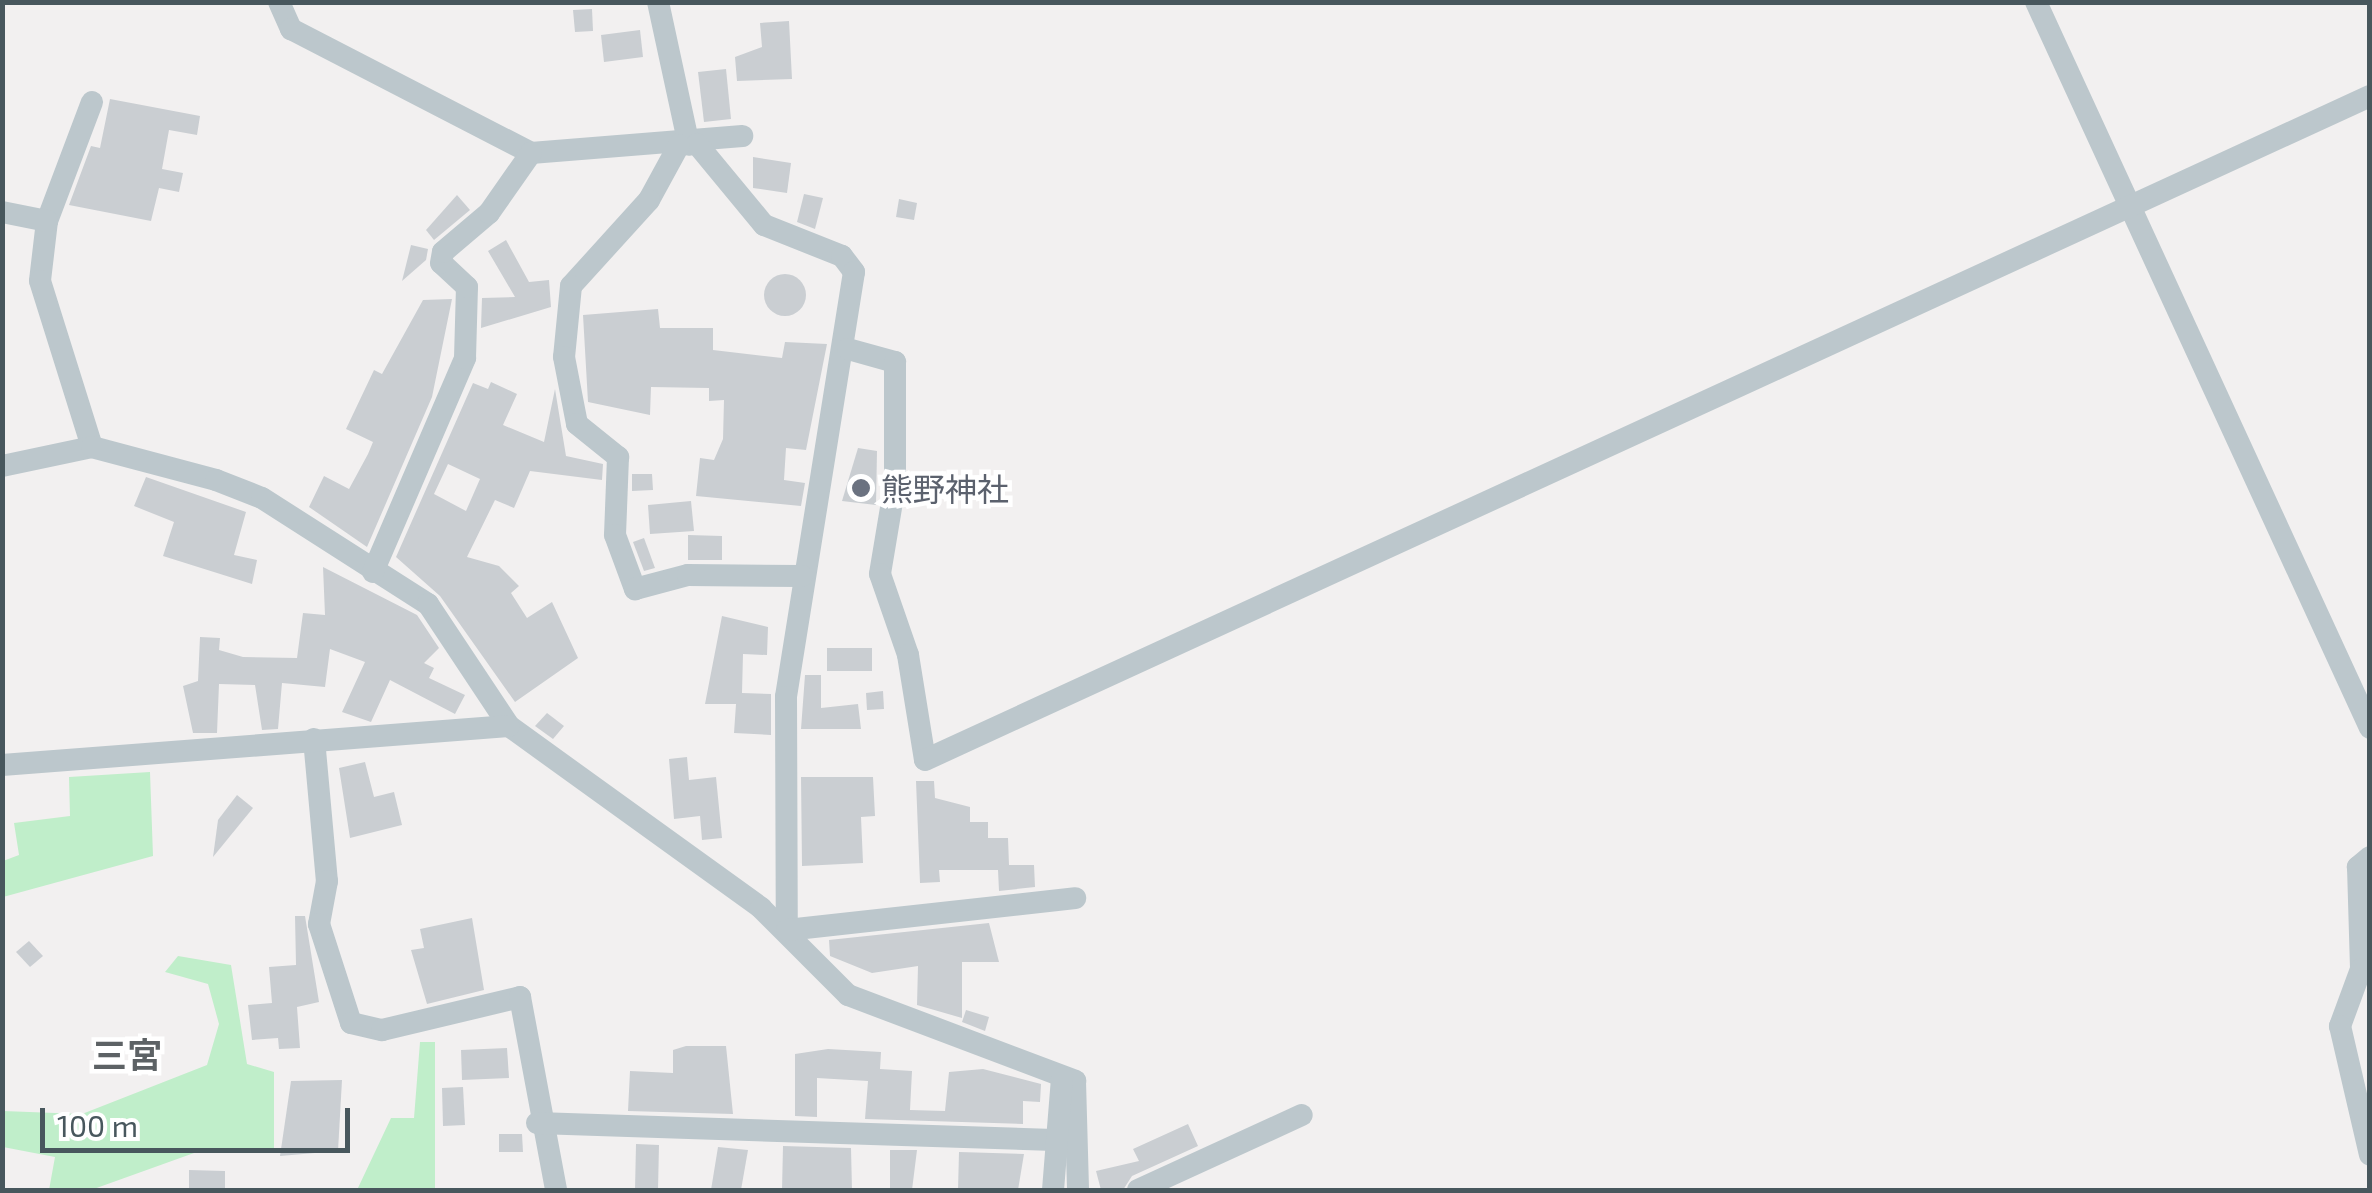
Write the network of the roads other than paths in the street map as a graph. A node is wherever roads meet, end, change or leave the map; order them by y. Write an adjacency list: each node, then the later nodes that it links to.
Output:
1 (279, 2): 8 (street)
2 (658, 2): 7 (street)
3 (2036, 2): 9 (street)
4 (2370, 96): 9 (street)
5 (92, 102): 11 (street)
6 (742, 136): 7 (street)
7 (688, 145): 8 (street); 12 (street); 16 (street)
8 (532, 154): 15 (street)
9 (2130, 208): 12 (street); 18 (street)
10 (2, 212): 11 (street)
11 (47, 222): 13 (street)
12 (848, 349): 16 (street)
13 (92, 448): 14 (street); 15 (street)
14 (2, 466)
15 (372, 572): 17 (street)
16 (802, 576): 23 (street)
17 (509, 726): 19 (street); 23 (street)
18 (2370, 728)
19 (314, 740): 20 (street); 26 (street)
20 (2, 765)
21 (2370, 857): 28 (street)
22 (1074, 898): 23 (street)
23 (787, 930): 24 (street)
24 (1062, 1077): 27 (street); 31 (street)
25 (1302, 1115): 32 (street)
26 (536, 1123): 27 (street); 29 (street)
27 (1054, 1140): 30 (street)
28 (2370, 1155)
29 (556, 1190)
30 (1054, 1190)
31 (1078, 1190)
32 (1138, 1190)

